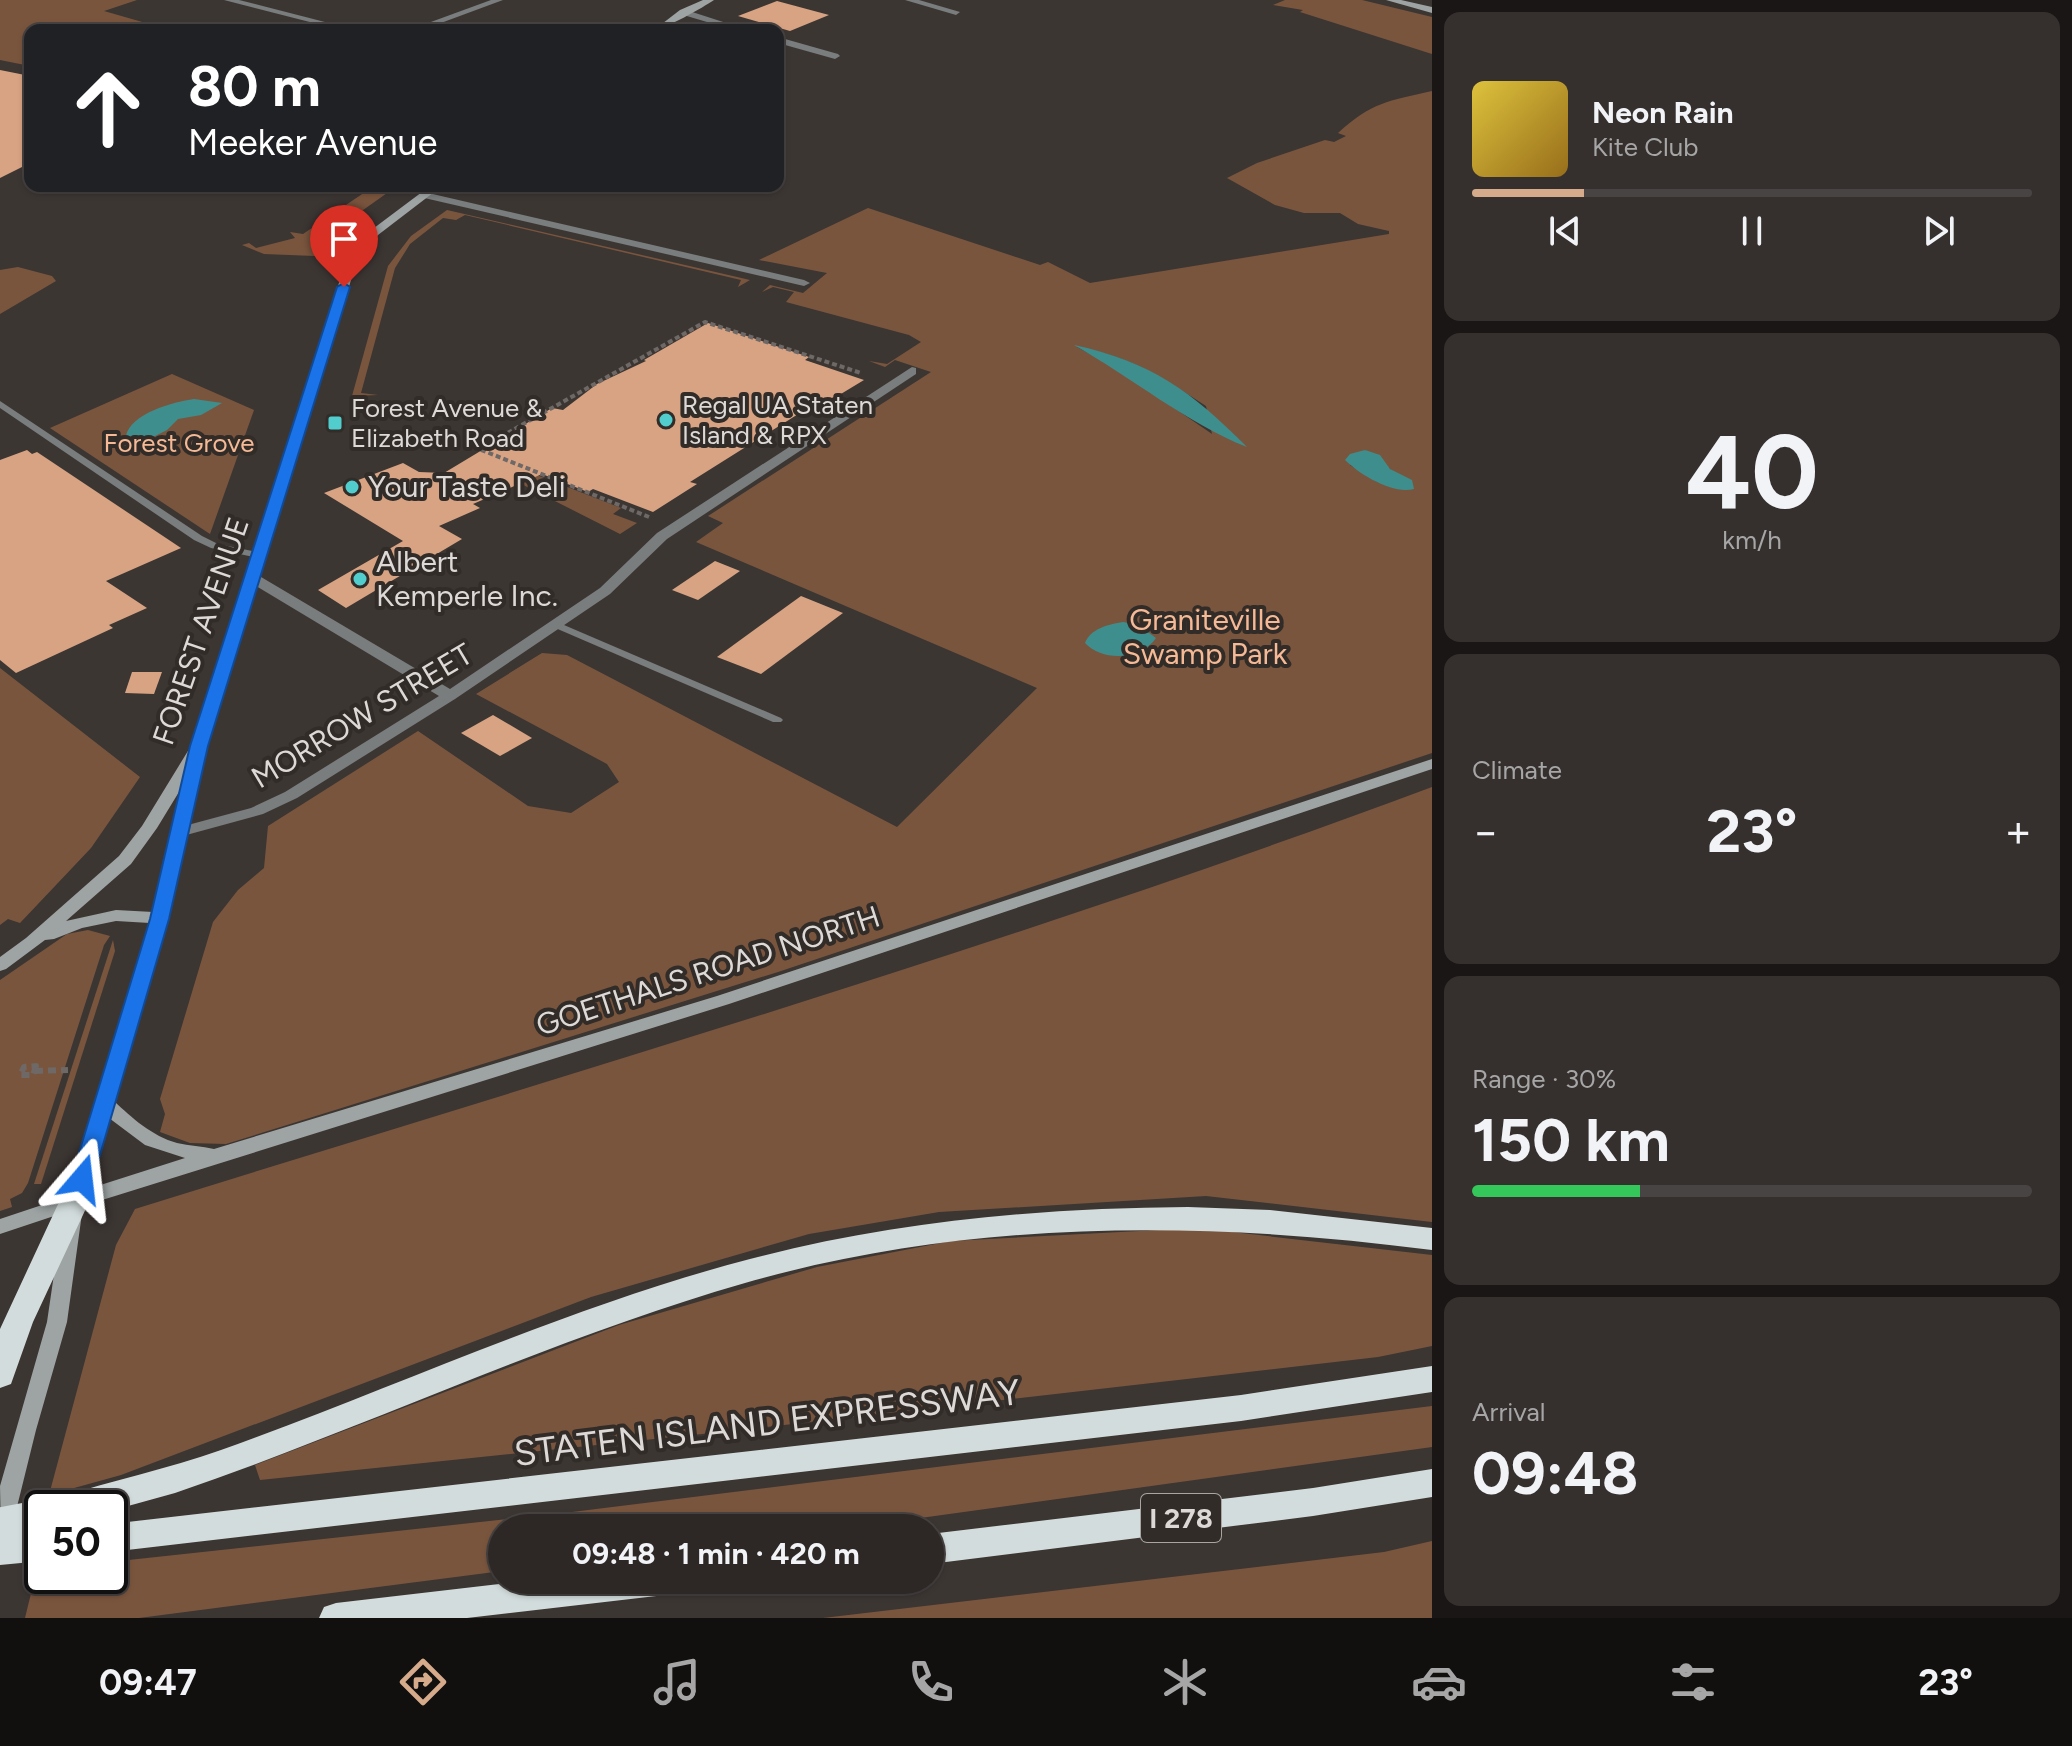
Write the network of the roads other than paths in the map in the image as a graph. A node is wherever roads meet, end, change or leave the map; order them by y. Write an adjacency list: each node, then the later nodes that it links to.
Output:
1 (228, 0): 9 (street)
2 (499, 0): 10 (street)
3 (710, 0): 7 (main road)
4 (909, 0): 8 (street)
5 (1390, 0): 6 (main road)
6 (1432, 10)
7 (683, 12): 11 (main road); 12 (street)
8 (956, 12)
9 (327, 24)
10 (430, 24)
11 (666, 24)
12 (724, 24)
13 (784, 42): 14 (street)
14 (835, 56)
15 (428, 192): 16 (main road, FOREST AVENUE)
16 (424, 195): 17 (street); 20 (main road, FOREST AVENUE)
17 (804, 283)
18 (912, 371): 22 (street, MORROW STREET)
19 (0, 404): 20 (lane)
20 (258, 555): 21 (main road, FOREST AVENUE)
21 (251, 577): 23 (street); 25 (main road, FOREST AVENUE)
22 (557, 625): 23 (street, MORROW STREET); 24 (lane)
23 (450, 696): 27 (street, MORROW STREET)
24 (777, 720)
25 (199, 746): 27 (main road); 29 (main road, FOREST AVENUE)
26 (1432, 764): 32 (main road, GOETHALS ROAD NORTH)
27 (179, 832): 28 (main road)
28 (160, 919): 29 (main road, FOREST AVENUE); 31 (main road)
29 (32, 942): 30 (main road, FOREST AVENUE)
30 (0, 965)
31 (105, 1103): 32 (main road); 33 (main road)
32 (220, 1155): 33 (main road, GOETHALS ROAD NORTH)
33 (74, 1202): 34 (main road, GOETHALS ROAD NORTH); 36 (highway); 42 (main road)
34 (0, 1227)
35 (1432, 1239): 39 (highway)
36 (0, 1375)
37 (1432, 1379): 43 (highway, STATEN ISLAND EXPRESSWAY)
38 (1432, 1483): 44 (highway, I 278)
39 (128, 1493)
40 (24, 1518): 41 (highway, bridge)
41 (0, 1523)
42 (0, 1532)
43 (128, 1536)
44 (944, 1547)
45 (24, 1548): 46 (highway)
46 (0, 1550)
47 (544, 1594): 48 (highway)
48 (336, 1618)

